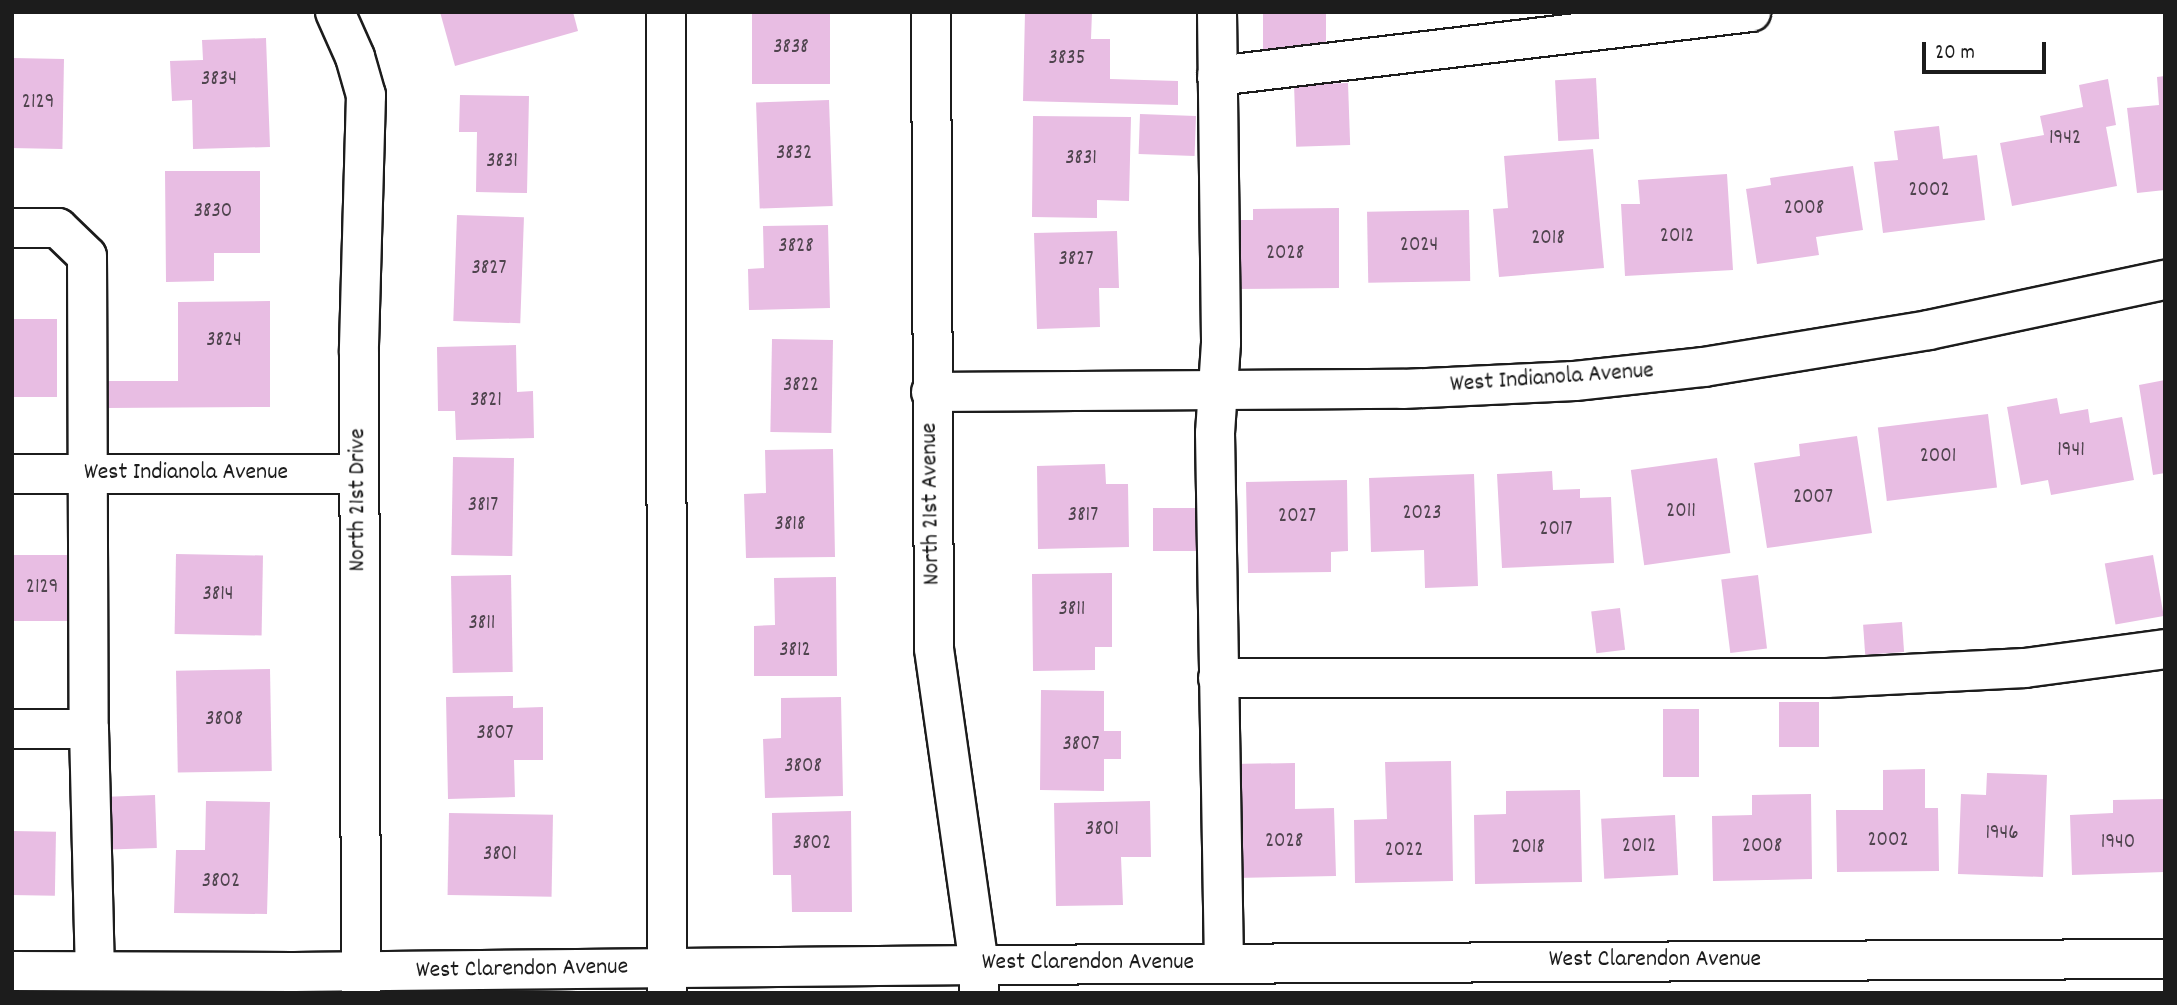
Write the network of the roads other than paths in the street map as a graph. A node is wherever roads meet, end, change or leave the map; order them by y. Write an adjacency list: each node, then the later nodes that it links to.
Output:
1 (335, 12): 13 (street, North 21st Drive)
2 (666, 12): 24 (street)
3 (931, 12): 10 (street, North 21st Avenue)
4 (1217, 12): 6 (street)
5 (1751, 12): 6 (street)
6 (1217, 76): 9 (street)
7 (12, 228): 11 (street)
8 (2165, 280): 9 (street, West Indianola Avenue)
9 (1218, 390): 10 (street, West Indianola Avenue); 15 (street)
10 (931, 391): 23 (street, North 21st Avenue)
11 (89, 473): 12 (street, West Indianola Avenue); 13 (street, West Indianola Avenue); 17 (street)
12 (12, 474)
13 (359, 474): 25 (street, North 21st Drive)
14 (2165, 649): 15 (street)
15 (1218, 678): 19 (street)
16 (12, 729): 17 (street)
17 (89, 729): 20 (street)
18 (2165, 959): 22 (street, West Clarendon Avenue)
19 (1224, 963): 22 (street, West Clarendon Avenue); 23 (street, West Clarendon Avenue)
20 (96, 971): 21 (street, West Clarendon Avenue); 25 (street, West Clarendon Avenue)
21 (35, 978)
22 (1289, 978)
23 (979, 979): 24 (street, West Clarendon Avenue)
24 (667, 980): 25 (street, West Clarendon Avenue)
25 (362, 982)

